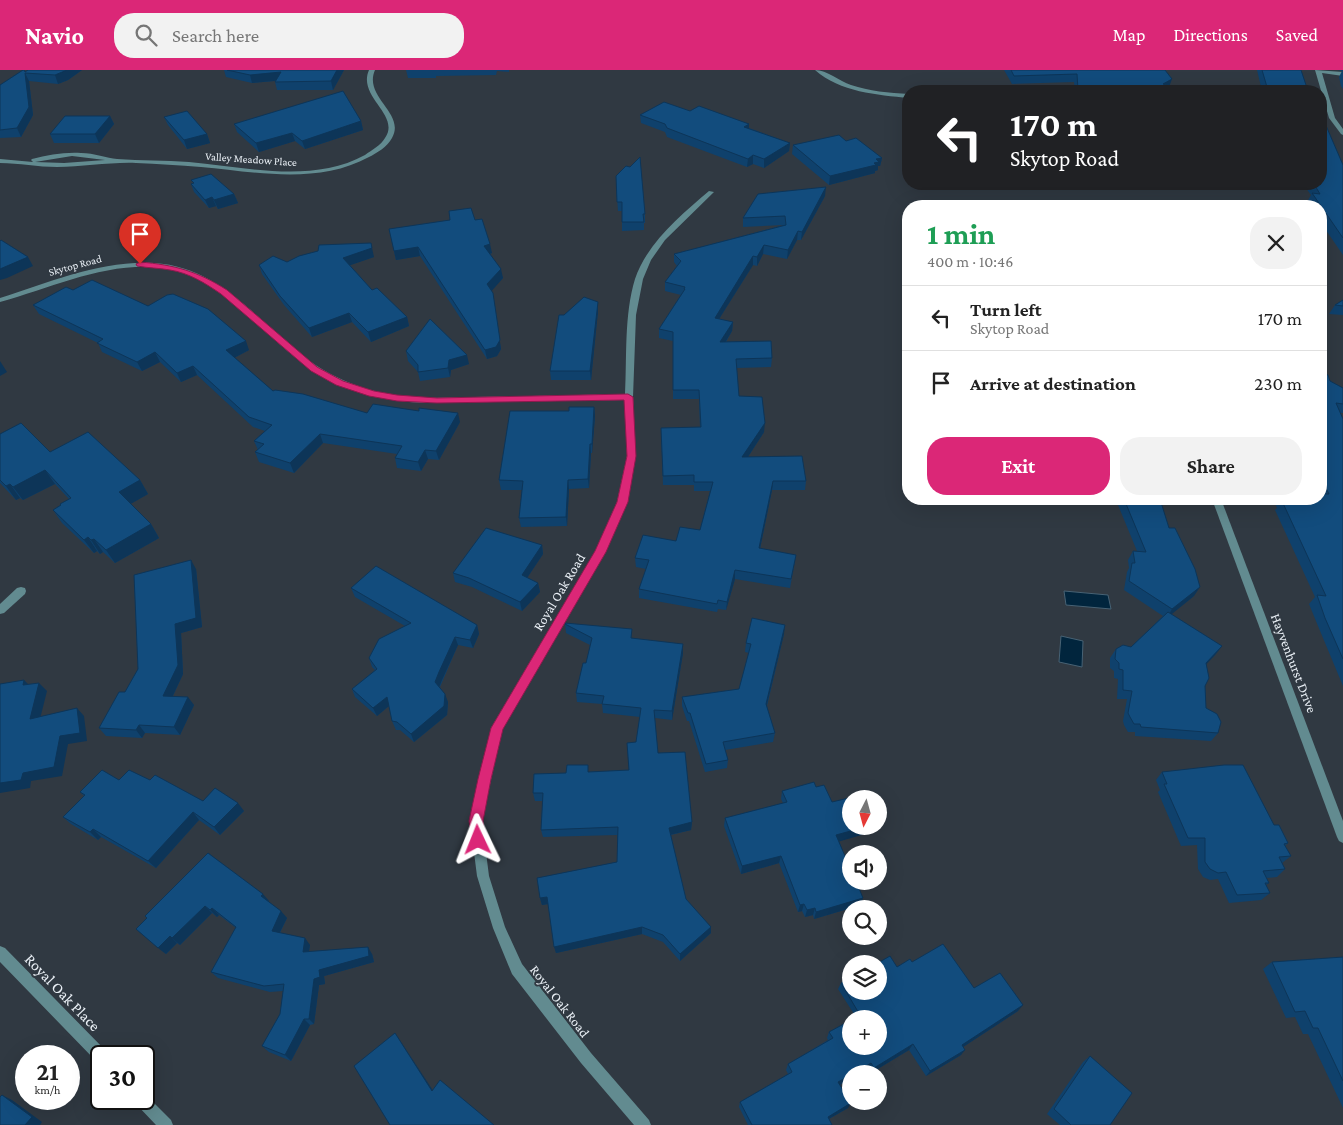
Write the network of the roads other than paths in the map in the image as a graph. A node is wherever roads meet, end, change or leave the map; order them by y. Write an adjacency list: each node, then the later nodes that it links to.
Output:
1 (372, 70): 12 (street, Valley Meadow Place)
2 (818, 70): 6 (street)
3 (1319, 70): 4 (street); 5 (street)
4 (1343, 74)
5 (1323, 85)
6 (902, 95)
7 (1327, 100): 8 (street)
8 (1343, 133)
9 (87, 155): 11 (street, Valley Meadow Place); 12 (street, Valley Meadow Place); 13 (street)
10 (0, 161): 11 (street, Valley Meadow Place)
11 (26, 161): 13 (street, Valley Meadow Place)
12 (117, 161): 13 (street, Valley Meadow Place)
13 (78, 164)
14 (711, 192): 16 (street, Royal Oak Road)
15 (0, 300): 16 (street, Skytop Road)
16 (628, 397): 25 (street, Royal Oak Road)
17 (1218, 505): 20 (street, Hayvenhurst Drive)
18 (21, 591): 19 (street)
19 (0, 610)
20 (1343, 837)
21 (0, 953): 22 (street, Royal Oak Place)
22 (90, 1045)
23 (152, 1110): 24 (street)
24 (166, 1125)
25 (644, 1125)

